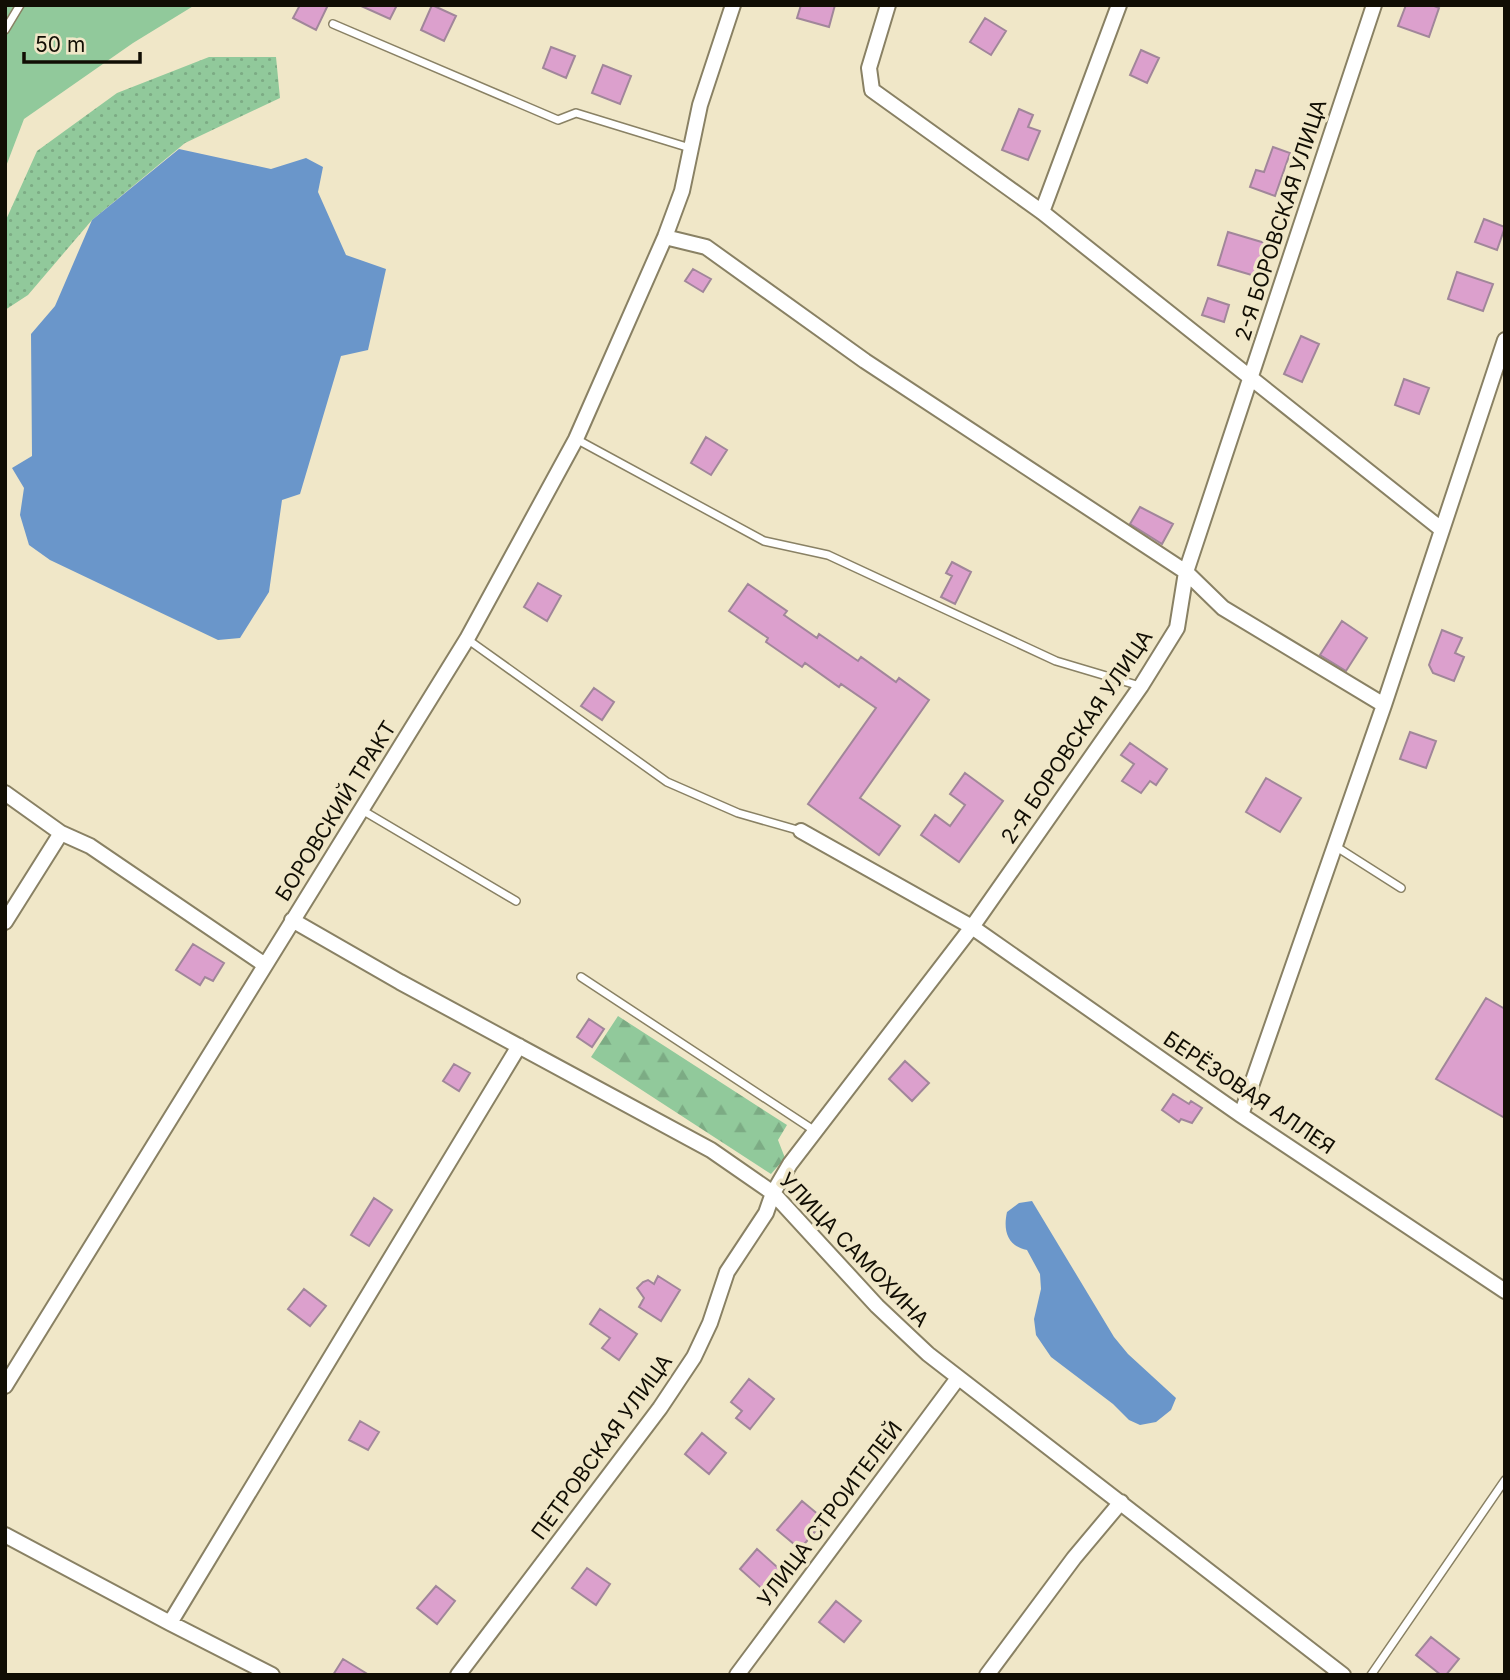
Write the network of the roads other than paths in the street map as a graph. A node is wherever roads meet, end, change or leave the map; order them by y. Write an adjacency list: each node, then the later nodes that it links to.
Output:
1 (20, 5): 7 (lane)
2 (733, 5): 8 (street, БОРОВСКИЙ ТРАКТ)
3 (888, 5): 9 (street)
4 (1119, 5): 9 (street)
5 (1374, 5): 12 (street, 2-Я БОРОВСКАЯ УЛИЦА)
6 (333, 24): 8 (lane)
7 (5, 30)
8 (691, 149): 10 (street, БОРОВСКИЙ ТРАКТ)
9 (1042, 212): 12 (street)
10 (665, 237): 13 (street, БОРОВСКИЙ ТРАКТ); 15 (street)
11 (1505, 340): 14 (street)
12 (1252, 377): 14 (street); 15 (street, 2-Я БОРОВСКАЯ УЛИЦА)
13 (576, 439): 16 (street, БОРОВСКИЙ ТРАКТ); 17 (lane)
14 (1441, 529): 18 (street)
15 (1186, 572): 17 (street, 2-Я БОРОВСКАЯ УЛИЦА); 18 (street)
16 (467, 639): 20 (street, БОРОВСКИЙ ТРАКТ); 21 (lane)
17 (1141, 686): 28 (street, 2-Я БОРОВСКАЯ УЛИЦА)
18 (1384, 705): 23 (street)
19 (5, 793): 22 (street)
20 (362, 810): 25 (lane); 26 (street, БОРОВСКИЙ ТРАКТ)
21 (801, 831): 28 (street, БЕРЁЗОВАЯ АЛЛЕЯ)
22 (61, 833): 27 (street); 29 (street)
23 (1335, 846): 24 (lane); 32 (street)
24 (1401, 888)
25 (516, 901)
26 (292, 920): 29 (street, БОРОВСКИЙ ТРАКТ); 31 (street, УЛИЦА САМОХИНА)
27 (5, 922)
28 (972, 927): 32 (street, БЕРЁЗОВАЯ АЛЛЕЯ); 33 (street, 2-Я БОРОВСКАЯ УЛИЦА)
29 (265, 965): 37 (street, БОРОВСКИЙ ТРАКТ)
30 (581, 977): 33 (lane)
31 (519, 1046): 34 (street, УЛИЦА САМОХИНА); 41 (street)
32 (1241, 1115): 35 (street, БЕРЁЗОВАЯ АЛЛЕЯ)
33 (815, 1131): 34 (street, 2-Я БОРОВСКАЯ УЛИЦА)
34 (773, 1192): 36 (street, УЛИЦА САМОХИНА); 43 (street, ПЕТРОВСКАЯ УЛИЦА)
35 (1505, 1291)
36 (958, 1378): 39 (street, УЛИЦА САМОХИНА); 44 (street, УЛИЦА СТРОИТЕЛЕЙ)
37 (5, 1386)
38 (1505, 1480): 47 (lane)
39 (1121, 1502): 45 (street); 46 (street, УЛИЦА САМОХИНА)
40 (5, 1535): 41 (street)
41 (170, 1623): 42 (street)
42 (272, 1675)
43 (458, 1675)
44 (737, 1675)
45 (987, 1675)
46 (1343, 1675)
47 (1371, 1675)

